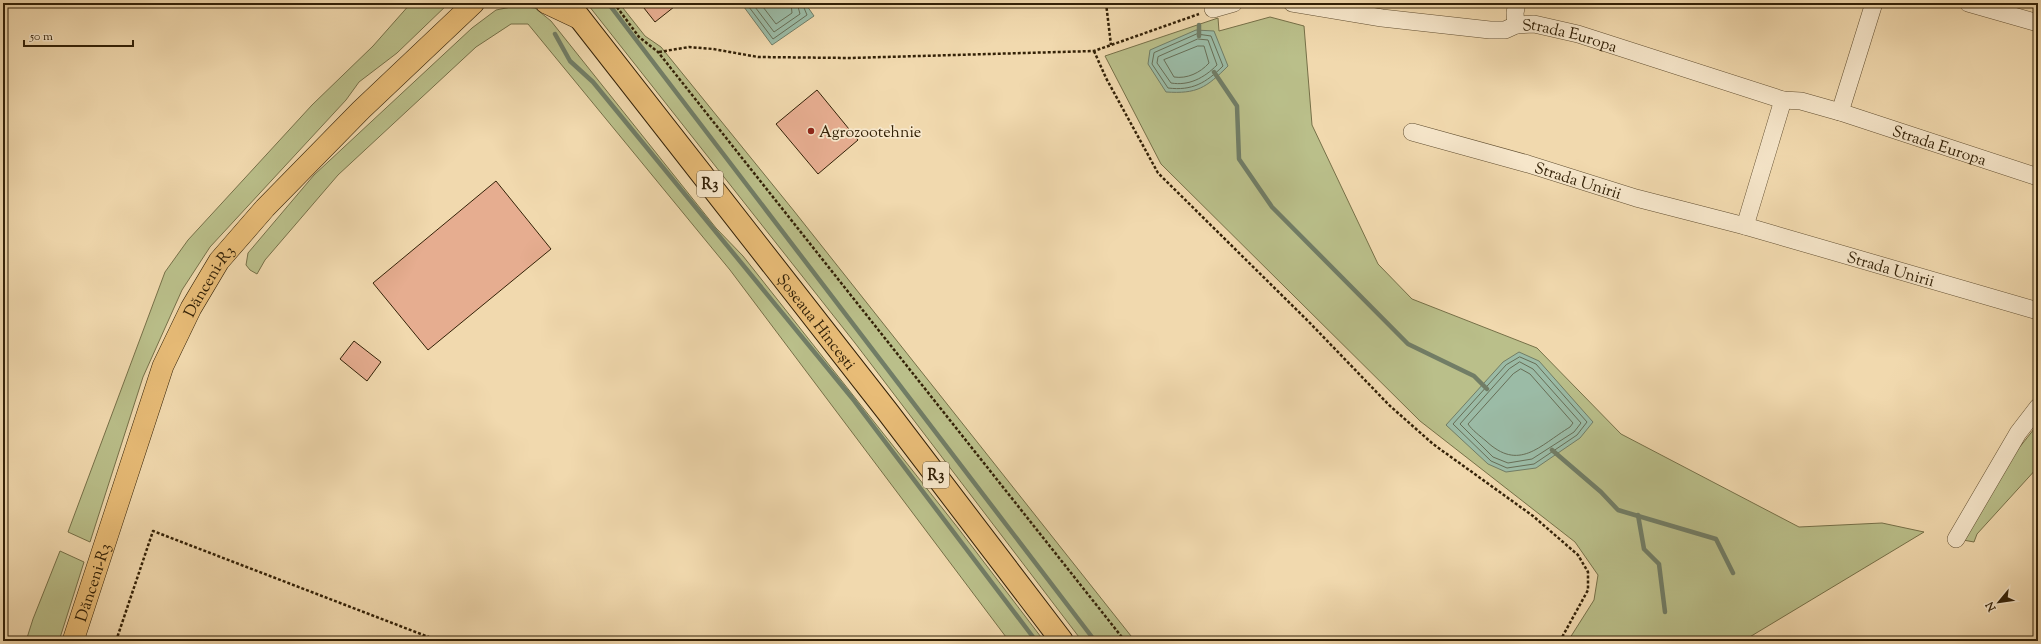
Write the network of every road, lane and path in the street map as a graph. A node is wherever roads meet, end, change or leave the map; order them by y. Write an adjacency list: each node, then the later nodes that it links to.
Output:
1 (546, 3): 11 (main road)
2 (614, 3): 16 (path)
3 (1106, 3): 14 (path)
4 (1234, 3): 10 (street)
5 (1292, 3): 13 (street, Strada Europa)
6 (1517, 3): 13 (street)
7 (1874, 3): 18 (street)
8 (1968, 3): 12 (street)
9 (476, 4): 25 (main road, Dănceni-R3)
10 (1213, 9): 14 (path)
11 (574, 11): 28 (highway, Șoseaua Hîncești / R3)
12 (2038, 23)
13 (1516, 25): 17 (street, Strada Europa)
14 (1111, 45): 15 (path)
15 (1094, 51): 16 (path); 30 (path)
16 (658, 52): 29 (path)
17 (1783, 100): 18 (street, Strada Europa); 21 (street)
18 (1840, 112): 20 (street, Strada Europa)
19 (1412, 132): 21 (street, Strada Unirii)
20 (2038, 177)
21 (1745, 226): 22 (street, Strada Unirii)
22 (2038, 311)
23 (2038, 407): 24 (street)
24 (1956, 539)
25 (74, 641)
26 (116, 641): 27 (path)
27 (439, 641)
28 (1062, 641)
29 (1125, 641)
30 (1560, 641)

